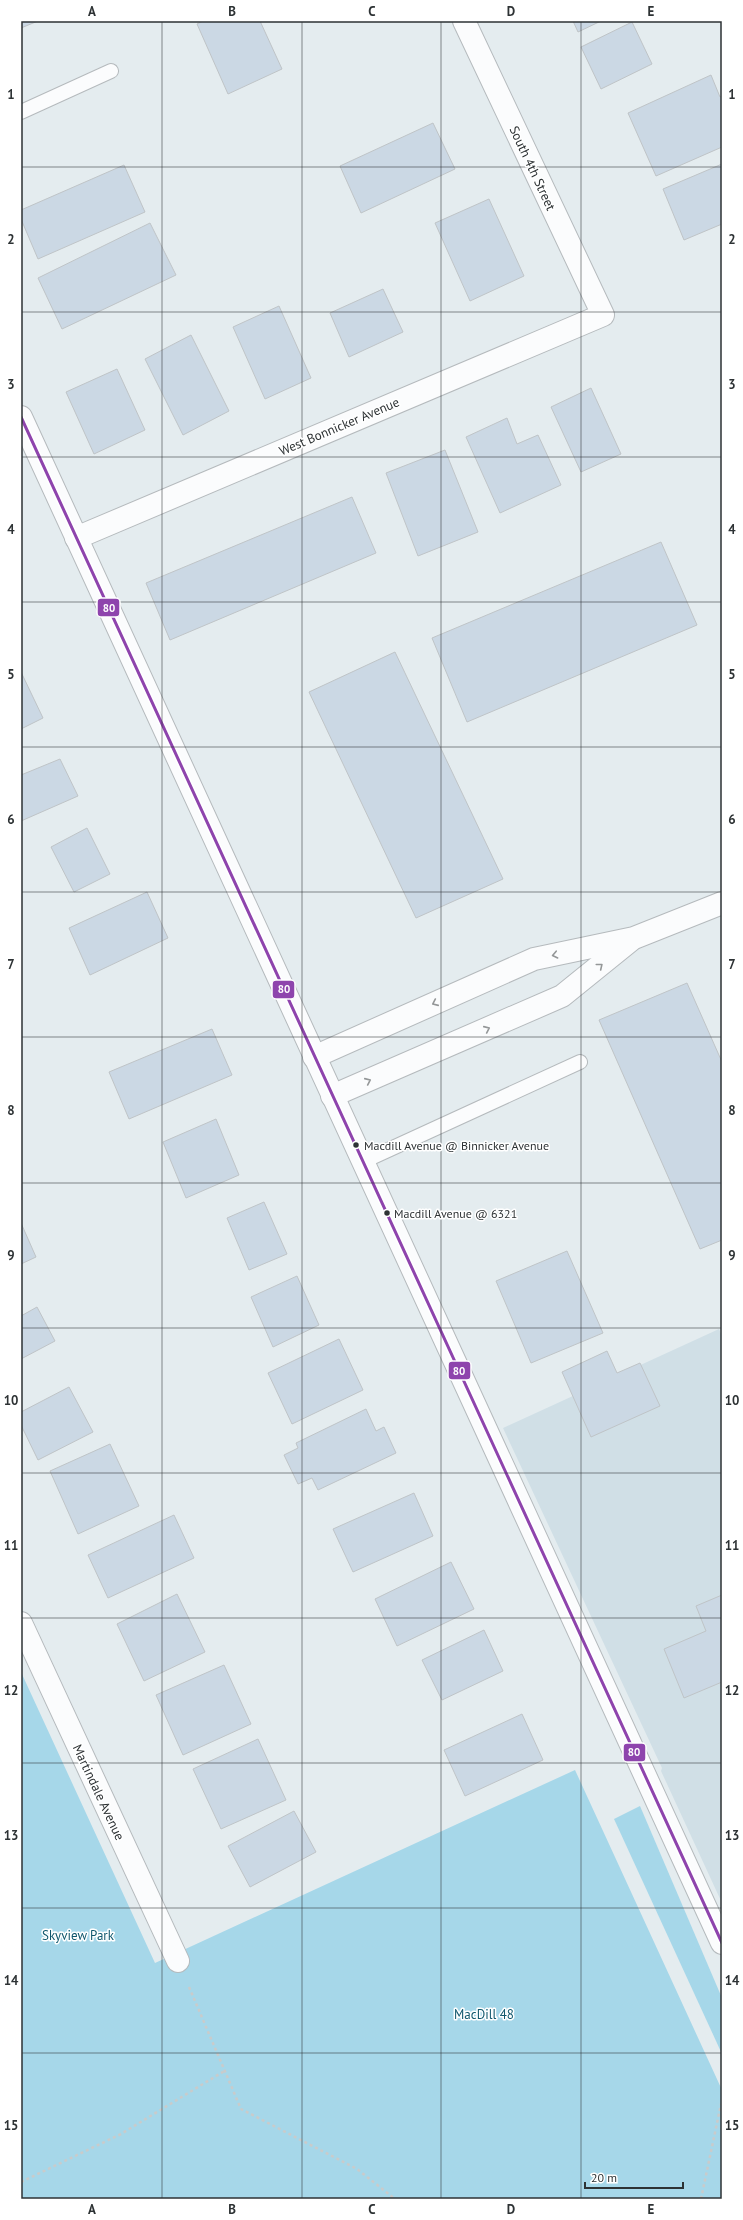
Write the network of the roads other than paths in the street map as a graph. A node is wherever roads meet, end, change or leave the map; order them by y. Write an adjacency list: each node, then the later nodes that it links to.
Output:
1 (464, 21): 4 (street, South 4th Street)
2 (112, 71): 3 (lane)
3 (21, 112)
4 (602, 314): 6 (street, West Bonnicker Avenue)
5 (22, 422): 6 (street)
6 (76, 538): 9 (street)
7 (722, 903): 8 (street)
8 (634, 938): 9 (street, one-way to 9); 11 (street, one-way to 8)
9 (314, 1057): 11 (street)
10 (580, 1062): 12 (lane)
11 (332, 1096): 12 (street)
12 (362, 1162): 14 (street)
13 (21, 1623): 15 (street, Martindale Avenue)
14 (722, 1943)
15 (178, 1960)

